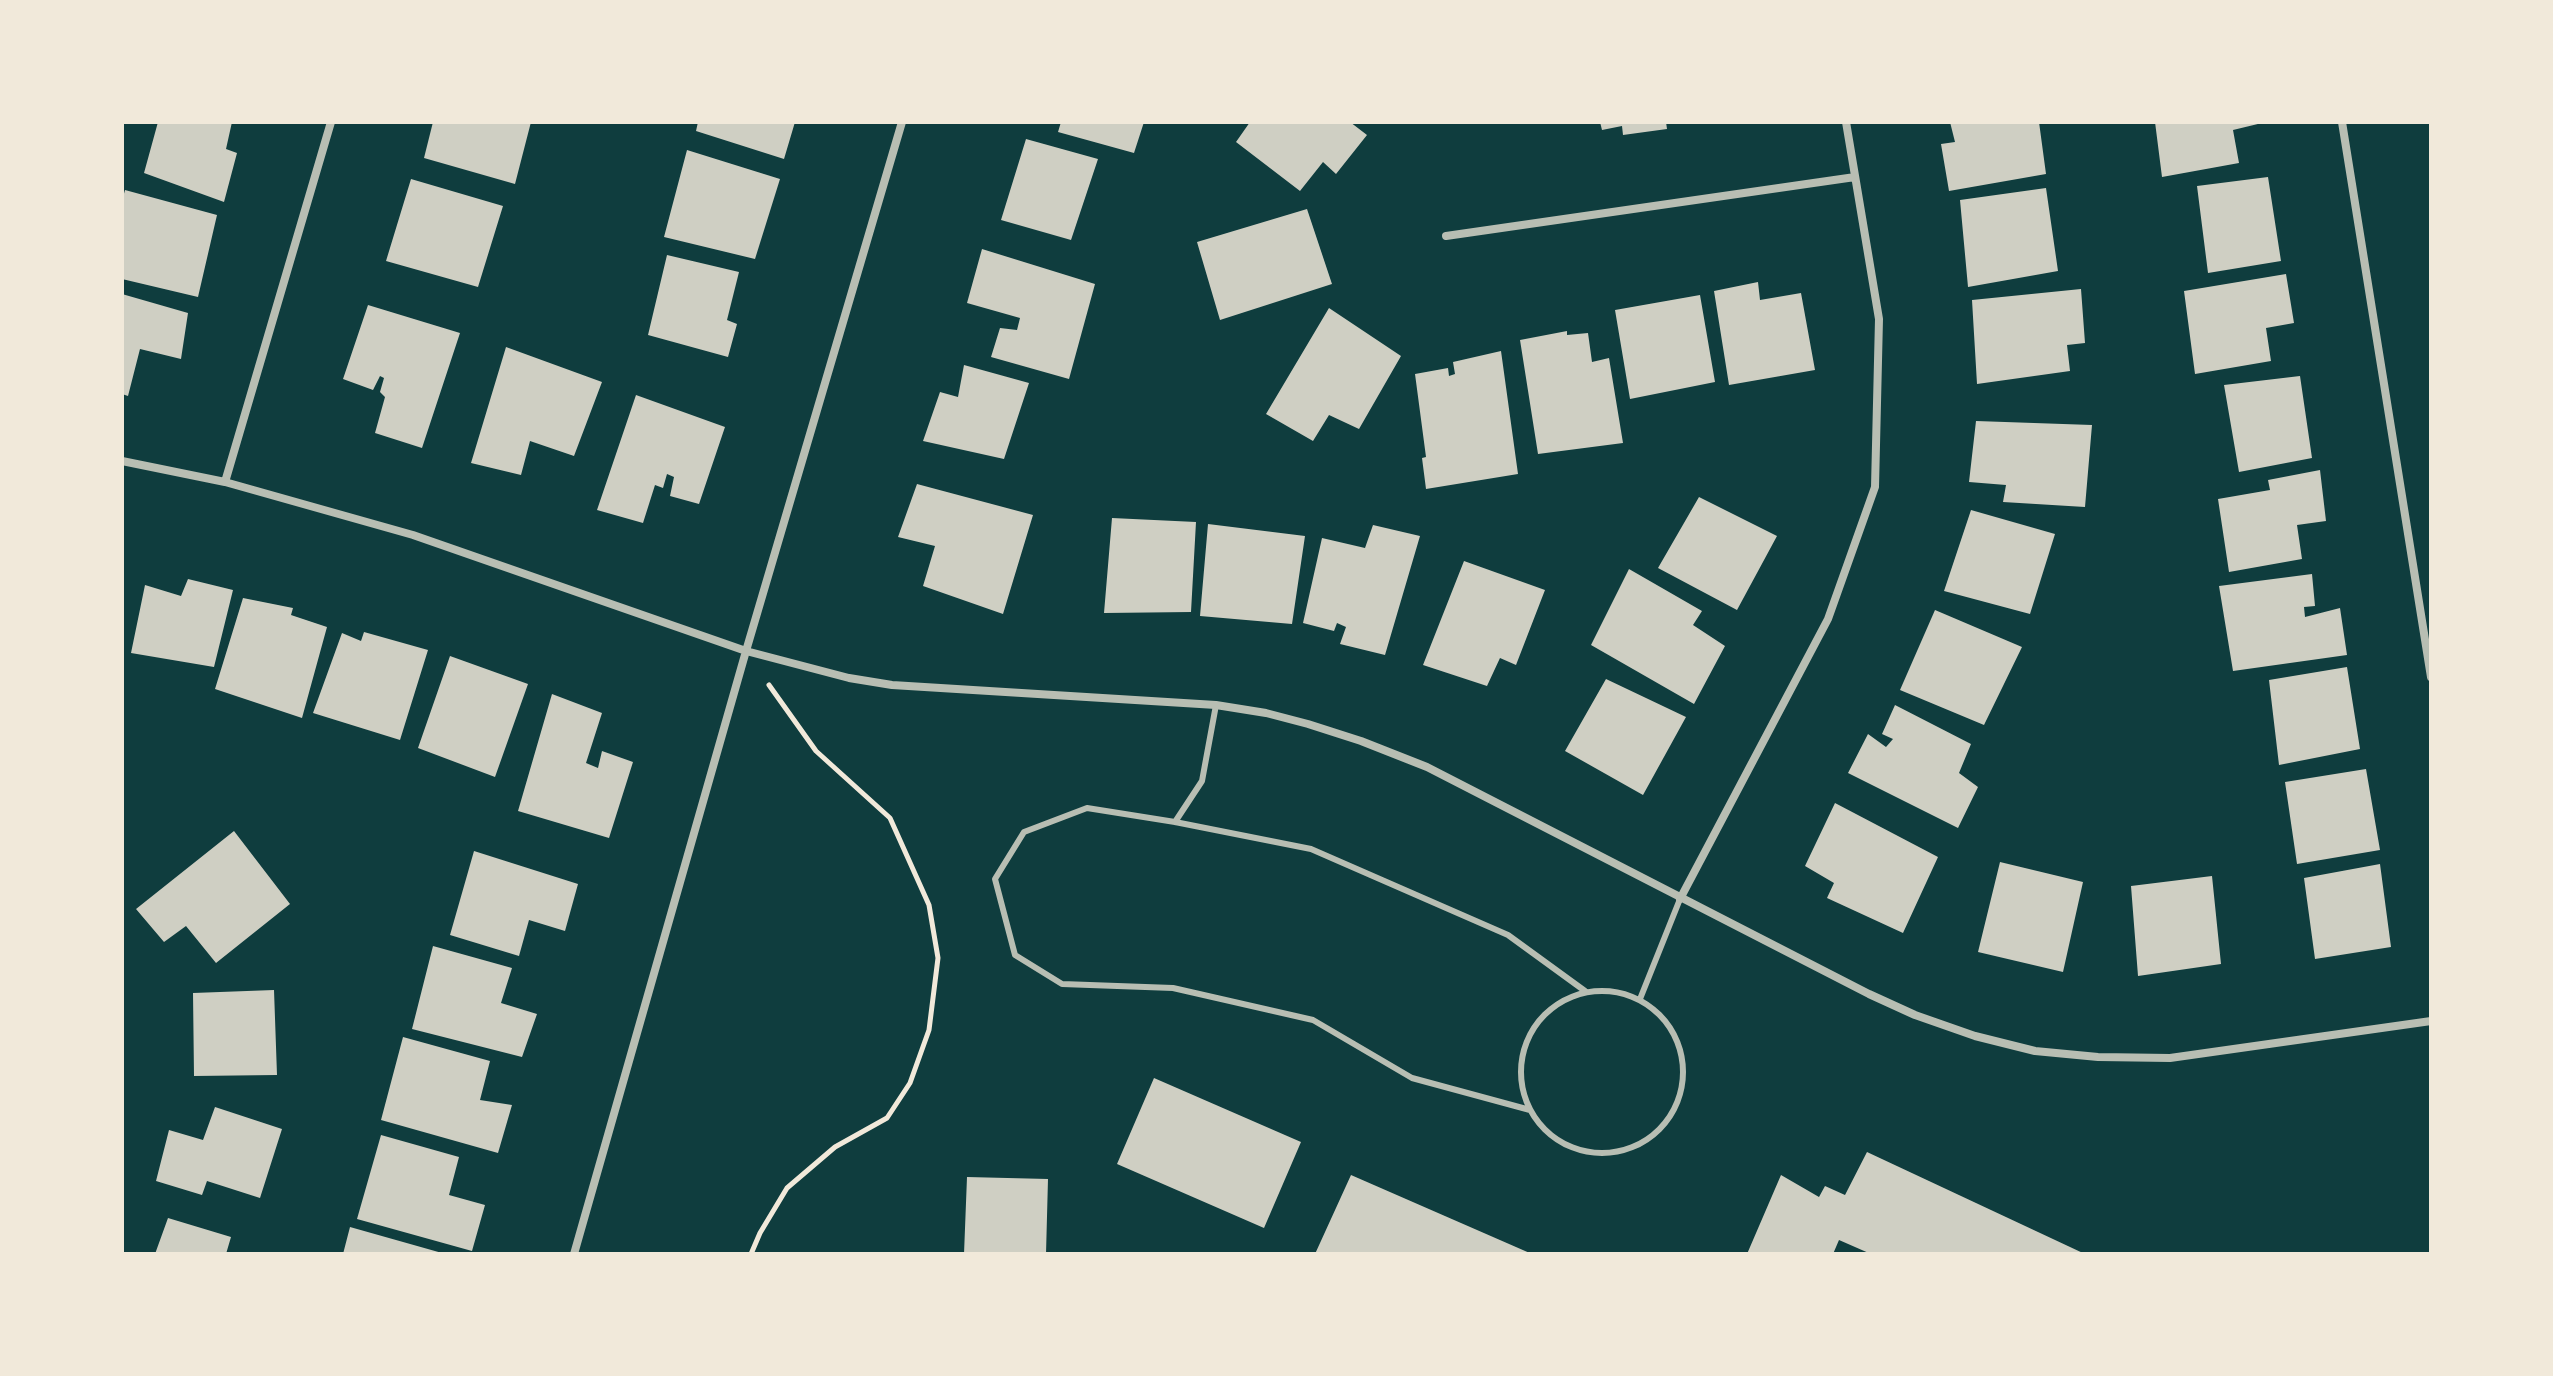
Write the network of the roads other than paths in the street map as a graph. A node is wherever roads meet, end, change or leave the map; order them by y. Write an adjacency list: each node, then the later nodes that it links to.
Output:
1 (331, 122): 8 (street)
2 (902, 122): 9 (street)
3 (1846, 122): 5 (street)
4 (2342, 122): 10 (street)
5 (1855, 177): 6 (street); 13 (street)
6 (1446, 236)
7 (122, 461): 8 (street)
8 (225, 482): 9 (street)
9 (746, 651): 11 (street); 18 (street)
10 (2431, 677)
11 (1216, 705): 12 (lane); 13 (street)
12 (1175, 822): 14 (lane); 17 (lane)
13 (1680, 899): 15 (lane); 16 (street)
14 (1585, 991): 15 (lane); 17 (lane)
15 (1640, 999): 17 (lane)
16 (2431, 1021)
17 (1530, 1110)
18 (574, 1254)

